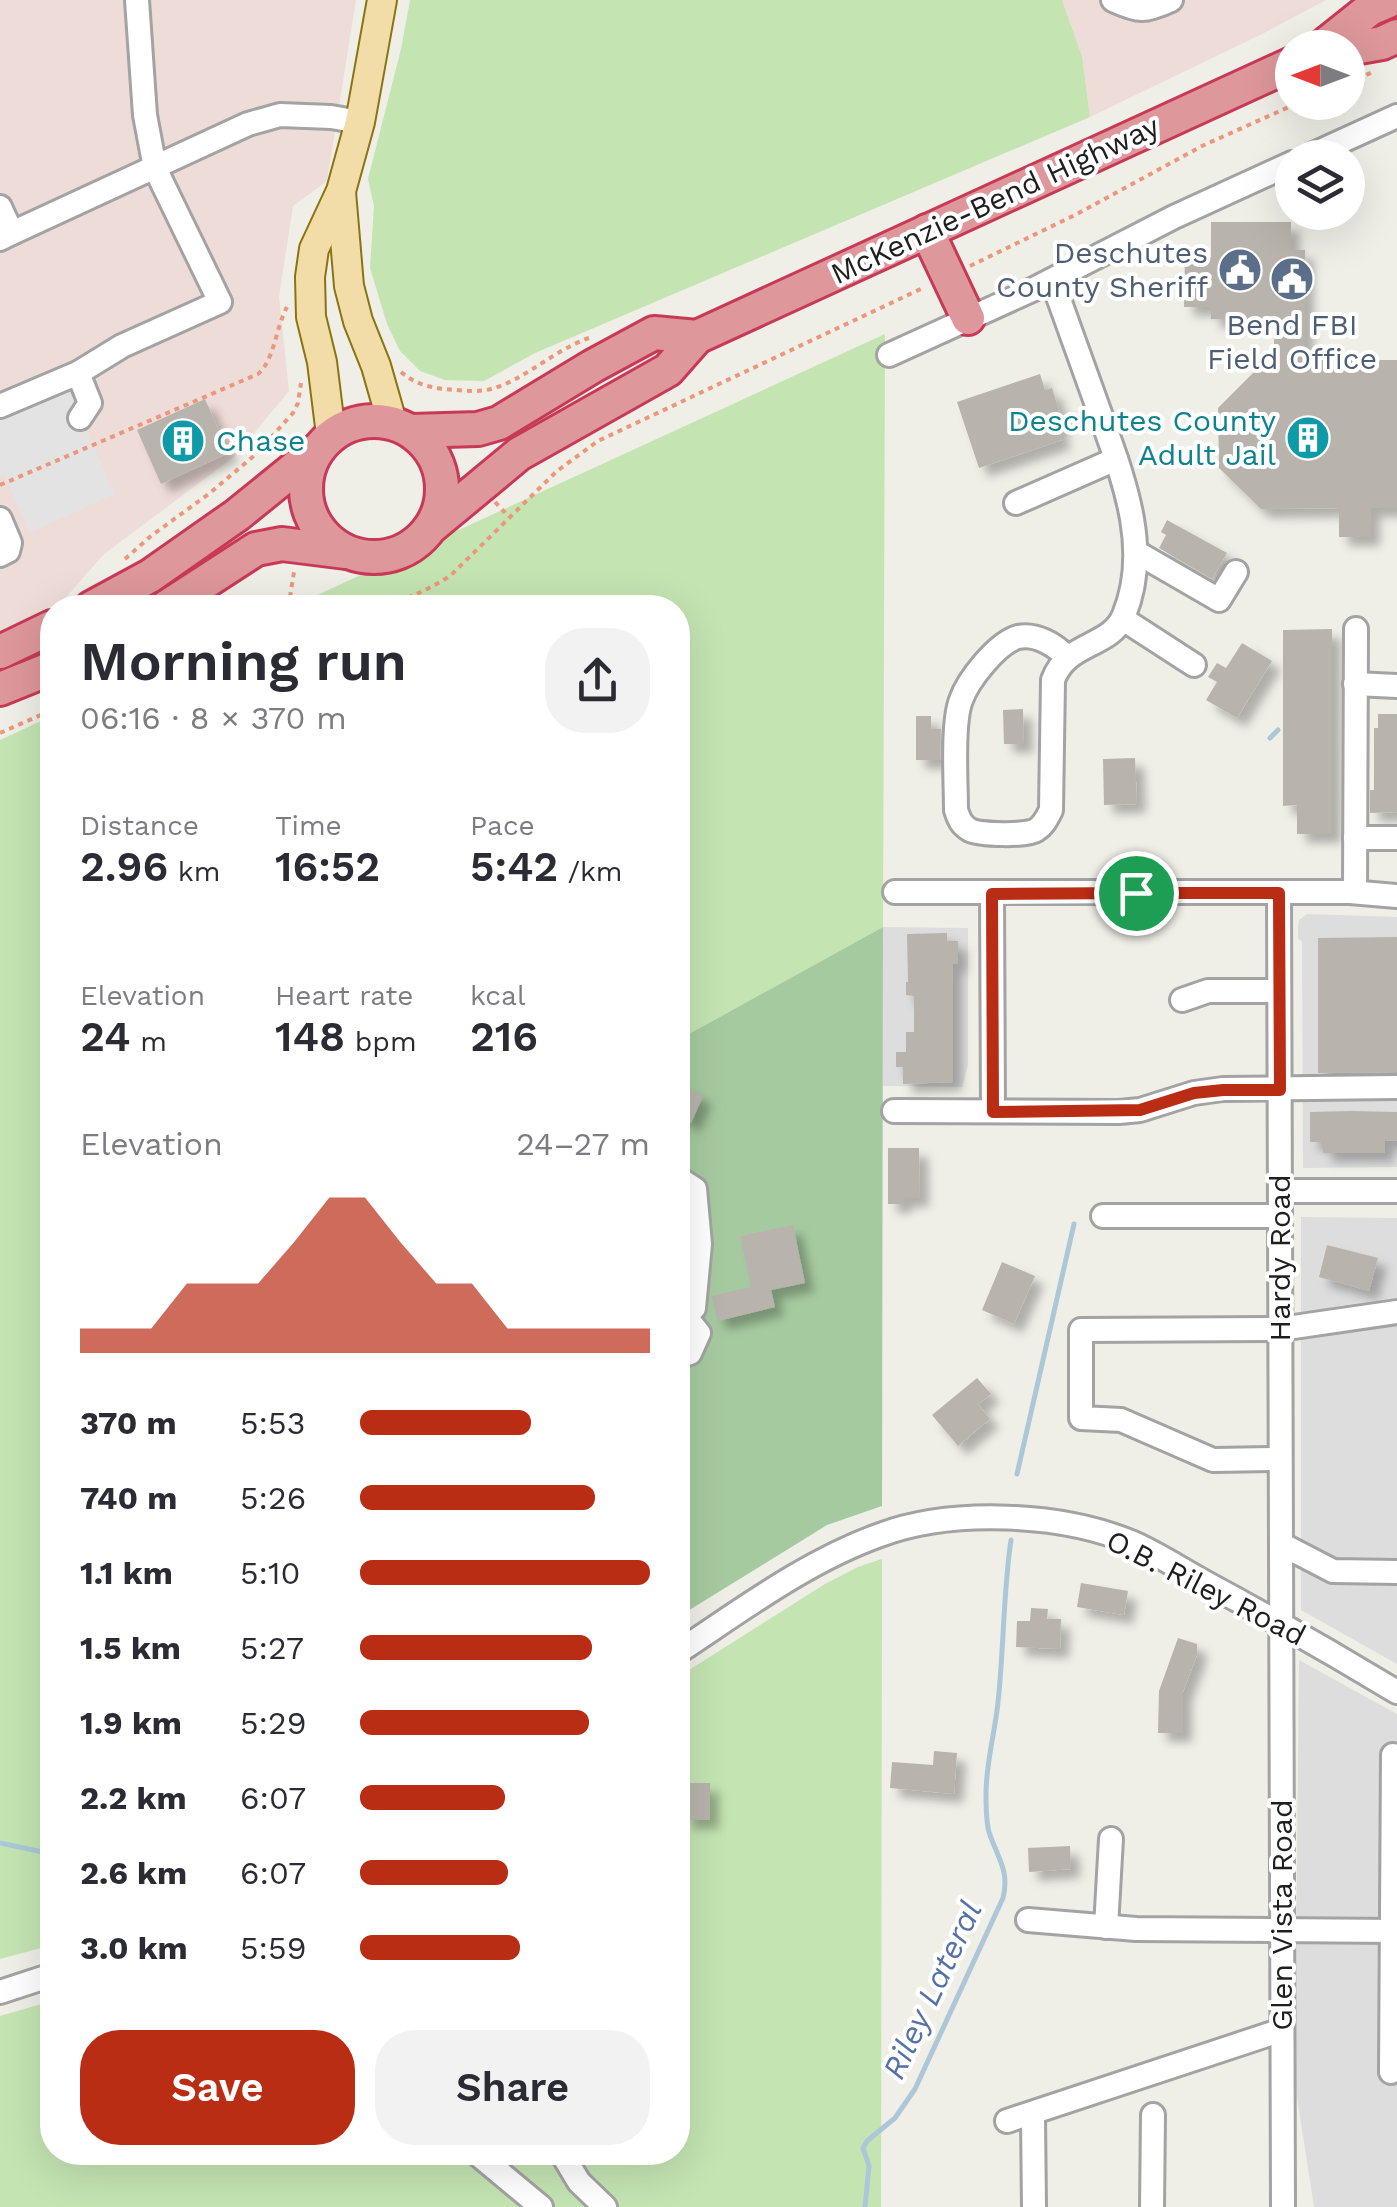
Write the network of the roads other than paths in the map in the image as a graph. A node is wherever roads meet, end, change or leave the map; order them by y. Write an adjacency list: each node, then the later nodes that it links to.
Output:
1 (137, 0): 13 (street)
2 (382, 0): 11 (main road)
3 (1112, 0): 4 (street)
4 (1171, 0)
5 (1383, 3): 6 (highway)
6 (1346, 30)
7 (1397, 36): 8 (highway)
8 (1365, 46)
9 (1275, 72): 17 (highway, McKenzie-Bend Highway)
10 (1397, 116): 12 (street)
11 (360, 122): 13 (street); 15 (main road)
12 (1344, 140)
13 (155, 168): 18 (street); 23 (street)
14 (1275, 171): 19 (street)
15 (342, 191): 26 (main road); 27 (main road)
16 (0, 207): 18 (street)
17 (928, 231): 20 (highway); 21 (highway, McKenzie-Bend Highway)
18 (6, 236)
19 (1052, 280): 20 (street); 28 (street)
20 (968, 318): 22 (street)
21 (697, 337): 26 (highway, McKenzie-Bend Highway); 31 (highway, McKenzie-Bend Highway)
22 (889, 355)
23 (78, 373): 24 (street); 25 (street)
24 (0, 406)
25 (80, 418)
26 (402, 427): 27 (highway); 31 (highway)
27 (324, 443): 32 (highway); 36 (highway)
28 (1116, 459): 29 (street); 33 (street)
29 (1016, 503)
30 (0, 519): 34 (street)
31 (431, 527): 32 (highway)
32 (346, 552): 37 (highway)
33 (1136, 552): 35 (street); 38 (street)
34 (0, 554)
35 (1236, 572)
36 (115, 595)
37 (186, 595)
38 (1123, 619): 42 (street); 43 (street)
39 (1356, 629): 45 (street)
40 (40, 633): 41 (highway)
41 (0, 652)
42 (1067, 657): 42 (street)
43 (1194, 665)
44 (40, 673): 47 (highway)
45 (1356, 684): 46 (street); 48 (street)
46 (1397, 686)
47 (0, 688)
48 (1355, 838): 49 (street); 51 (street)
49 (1397, 838)
50 (895, 892): 53 (street)
51 (1354, 892): 52 (street); 54 (street)
52 (1279, 893): 53 (street); 55 (street, Hardy Road)
53 (992, 894): 60 (street)
54 (1397, 896)
55 (1279, 991): 56 (street); 58 (street, Hardy Road)
56 (1182, 1000)
57 (1397, 1087): 58 (street)
58 (1280, 1090): 60 (street); 62 (street, Hardy Road)
59 (894, 1112): 60 (street)
60 (993, 1112)
61 (690, 1186): 66 (street)
62 (1280, 1191): 63 (street); 65 (street, Hardy Road)
63 (1397, 1191)
64 (1103, 1216): 65 (street)
65 (1280, 1216): 71 (street, Hardy Road)
66 (690, 1237)
67 (690, 1259): 68 (street)
68 (690, 1310)
69 (1397, 1312): 71 (street)
70 (690, 1324): 72 (street)
71 (1280, 1329): 73 (street, Hardy Road); 73 (street)
72 (690, 1353)
73 (1280, 1460): 74 (street, Hardy Road)
74 (1281, 1544): 75 (street); 76 (street, Hardy Road)
75 (1397, 1572)
76 (1281, 1623): 77 (street, O.B. Riley Road); 78 (street, O.B. Riley Road); 84 (street, Glen Vista Road)
77 (690, 1644)
78 (1397, 1692)
79 (1393, 1755): 80 (street)
80 (1395, 1832): 85 (street)
81 (1111, 1839): 83 (street)
82 (1028, 1920): 83 (street)
83 (1106, 1928): 84 (street)
84 (1282, 1930): 85 (street); 88 (street, Glen Vista Road)
85 (1394, 1931): 89 (street)
86 (40, 1984): 87 (street)
87 (0, 1992)
88 (1282, 2030): 92 (street); 99 (street, Glen Vista Road)
89 (1391, 2072)
90 (1153, 2115): 98 (street)
91 (1034, 2117): 97 (street)
92 (1007, 2121)
93 (491, 2165): 95 (street)
94 (569, 2165): 96 (street)
95 (541, 2207)
96 (605, 2207)
97 (1034, 2207)
98 (1152, 2207)
99 (1283, 2207)

